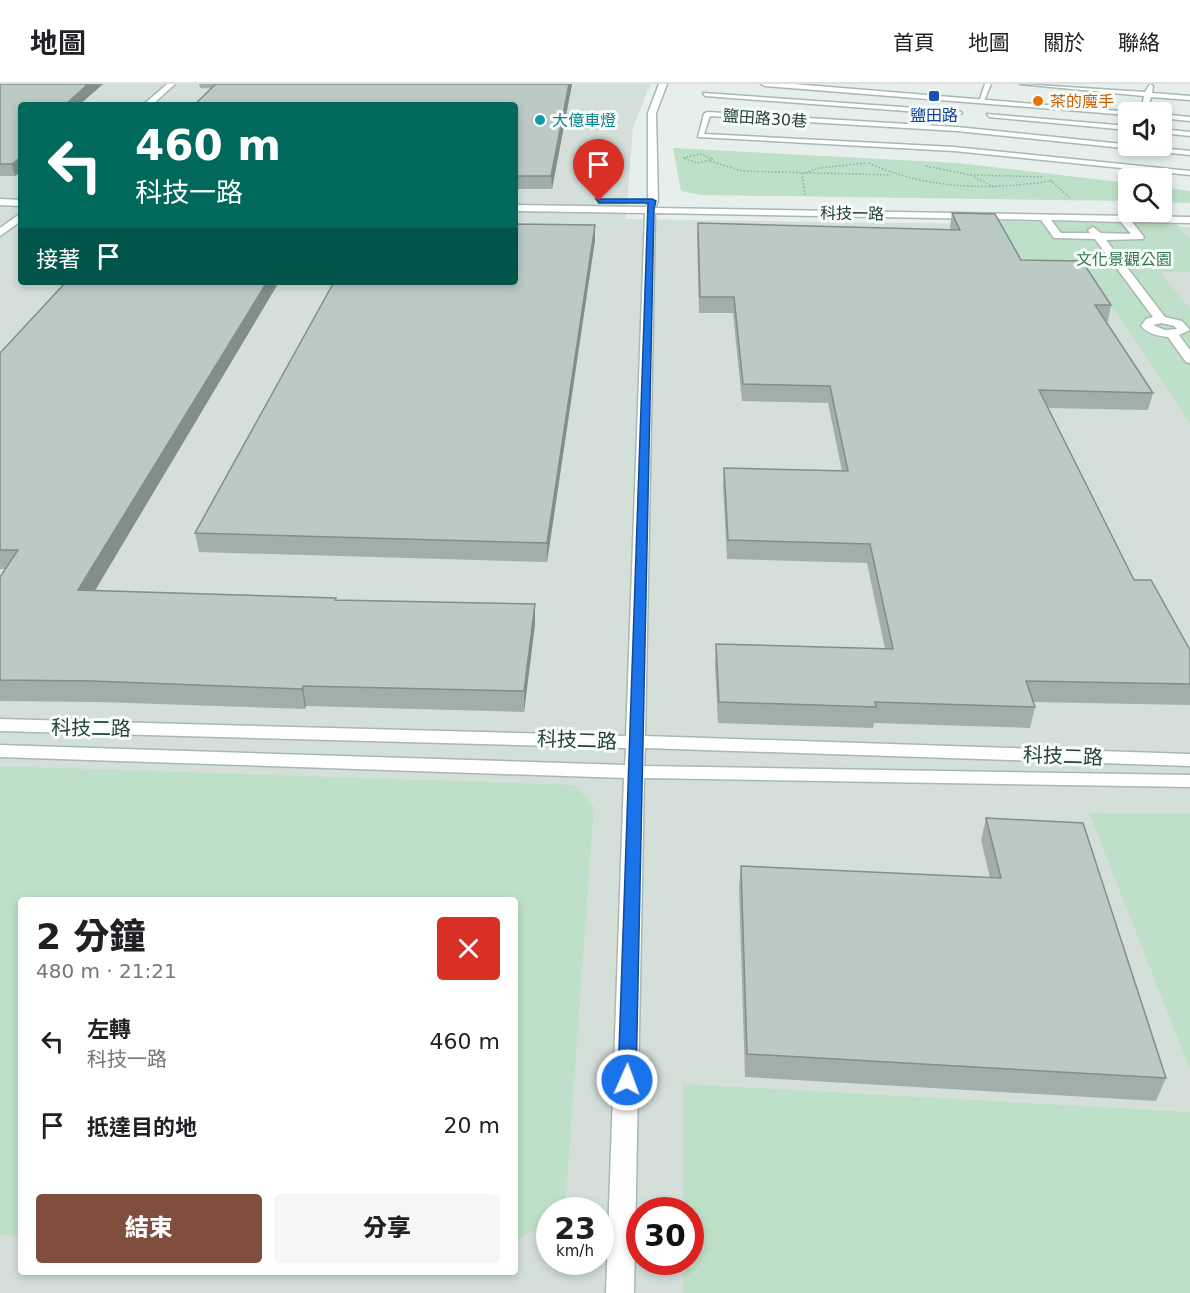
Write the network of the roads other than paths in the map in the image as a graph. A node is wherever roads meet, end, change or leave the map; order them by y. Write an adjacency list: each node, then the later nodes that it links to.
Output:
1 (171, 84): 12 (street)
2 (663, 84): 34 (street)
3 (765, 84): 10 (street)
4 (988, 84): 11 (lane)
5 (1023, 84): 8 (lane)
6 (1150, 84): 8 (lane)
7 (705, 94): 16 (lane, 鹽田路30巷)
8 (1149, 94): 9 (lane); 14 (lane)
9 (1190, 98)
10 (964, 100): 11 (street); 16 (lane)
11 (981, 101): 13 (street)
12 (150, 102)
13 (994, 102): 15 (street); 17 (lane)
14 (1147, 102)
15 (1118, 112)
16 (959, 113): 21 (lane)
17 (989, 115): 20 (lane); 22 (lane)
18 (1172, 117): 19 (street)
19 (1190, 119)
20 (1118, 127)
21 (957, 129): 22 (lane, 鹽田路30巷); 25 (lane); 25 (lane, 鹽田路30巷)
22 (981, 132): 26 (lane); 27 (lane, 鹽田路30巷)
23 (1172, 132): 24 (lane)
24 (1190, 134)
25 (954, 150): 26 (lane, 鹽田路30巷)
26 (972, 151): 28 (lane, 鹽田路30巷)
27 (1190, 153)
28 (1190, 173)
29 (0, 193): 30 (street)
30 (18, 193)
31 (518, 199): 34 (street, 科技一路)
32 (0, 202): 33 (street)
33 (18, 202)
34 (651, 205): 35 (street, 科技一路); 38 (street, 科技一路); 40 (street, 科技一路); 54 (street)
35 (518, 208)
36 (1172, 210): 37 (street)
37 (1190, 211)
38 (1118, 213)
39 (1118, 214): 42 (street, 科技一路)
40 (1043, 216): 41 (street, 科技一路); 49 (street)
41 (1065, 216): 42 (street, 科技一路); 49 (street)
42 (1101, 217): 51 (street)
43 (18, 218): 48 (street)
44 (1172, 218): 46 (street, 科技一路)
45 (1086, 220): 50 (street)
46 (1190, 220)
47 (1130, 222): 51 (street)
48 (0, 233)
49 (1082, 236): 50 (street)
50 (1099, 237): 51 (street); 52 (street)
51 (1115, 237)
52 (1190, 359)
53 (0, 725): 54 (street, 科技二路)
54 (637, 741): 56 (street, 科技二路); 57 (street)
55 (0, 752): 57 (street, 科技二路)
56 (1190, 760)
57 (636, 772): 58 (street, 科技二路); 59 (street)
58 (1190, 781)
59 (620, 1293)

